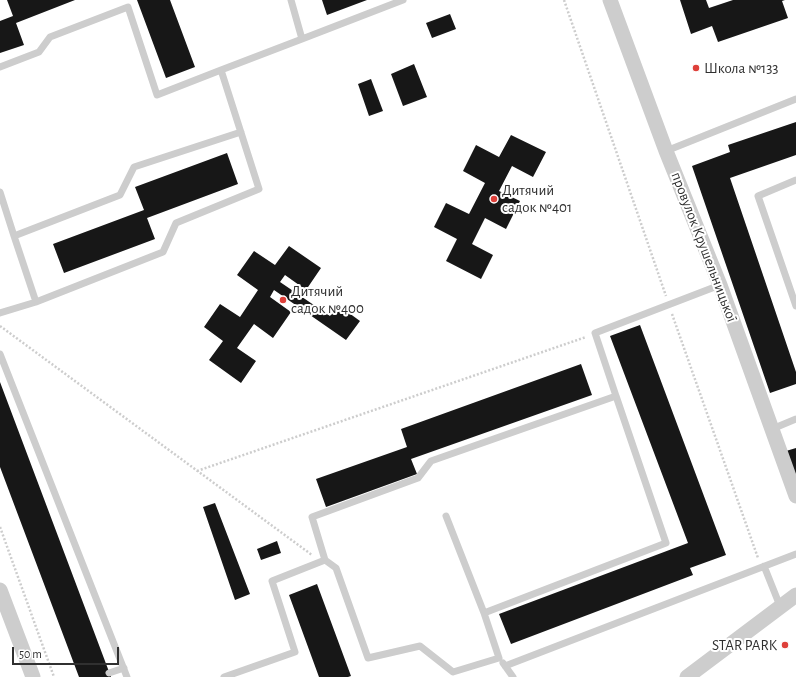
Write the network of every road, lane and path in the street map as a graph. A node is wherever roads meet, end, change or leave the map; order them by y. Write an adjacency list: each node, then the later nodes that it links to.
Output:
1 (291, 0): 4 (lane)
2 (403, 0): 4 (lane)
3 (610, 0): 9 (street, провулок Крушельницької)
4 (302, 39): 6 (lane)
5 (0, 67): 6 (lane)
6 (221, 70): 8 (lane)
7 (796, 99): 9 (lane)
8 (241, 132): 12 (lane); 14 (lane)
9 (666, 151): 13 (street, провулок Крушельницької)
10 (796, 180): 15 (lane)
11 (0, 192): 12 (lane)
12 (14, 236): 14 (lane)
13 (720, 284): 18 (lane); 22 (street, провулок Крушельницької)
14 (36, 302): 16 (lane)
15 (796, 306)
16 (0, 313)
17 (0, 326): 23 (path)
18 (595, 333): 20 (lane); 23 (path)
19 (0, 354): 36 (lane)
20 (616, 396): 28 (lane); 33 (lane)
21 (796, 419): 22 (lane)
22 (772, 429): 24 (street, провулок Крушельницької)
23 (197, 471): 28 (path)
24 (796, 496)
25 (446, 516): 33 (lane)
26 (0, 527): 39 (path)
27 (796, 554): 29 (lane)
28 (322, 561): 34 (lane); 41 (lane)
29 (764, 566): 32 (lane); 35 (lane)
30 (0, 590): 38 (street)
31 (796, 595): 32 (street)
32 (780, 606): 43 (street)
33 (484, 613): 34 (lane)
34 (499, 658): 35 (lane)
35 (505, 666): 42 (lane)
36 (124, 668): 37 (lane); 40 (lane)
37 (109, 673)
38 (33, 677)
39 (54, 677)
40 (127, 677)
41 (224, 677)
42 (513, 677)
43 (687, 677)

